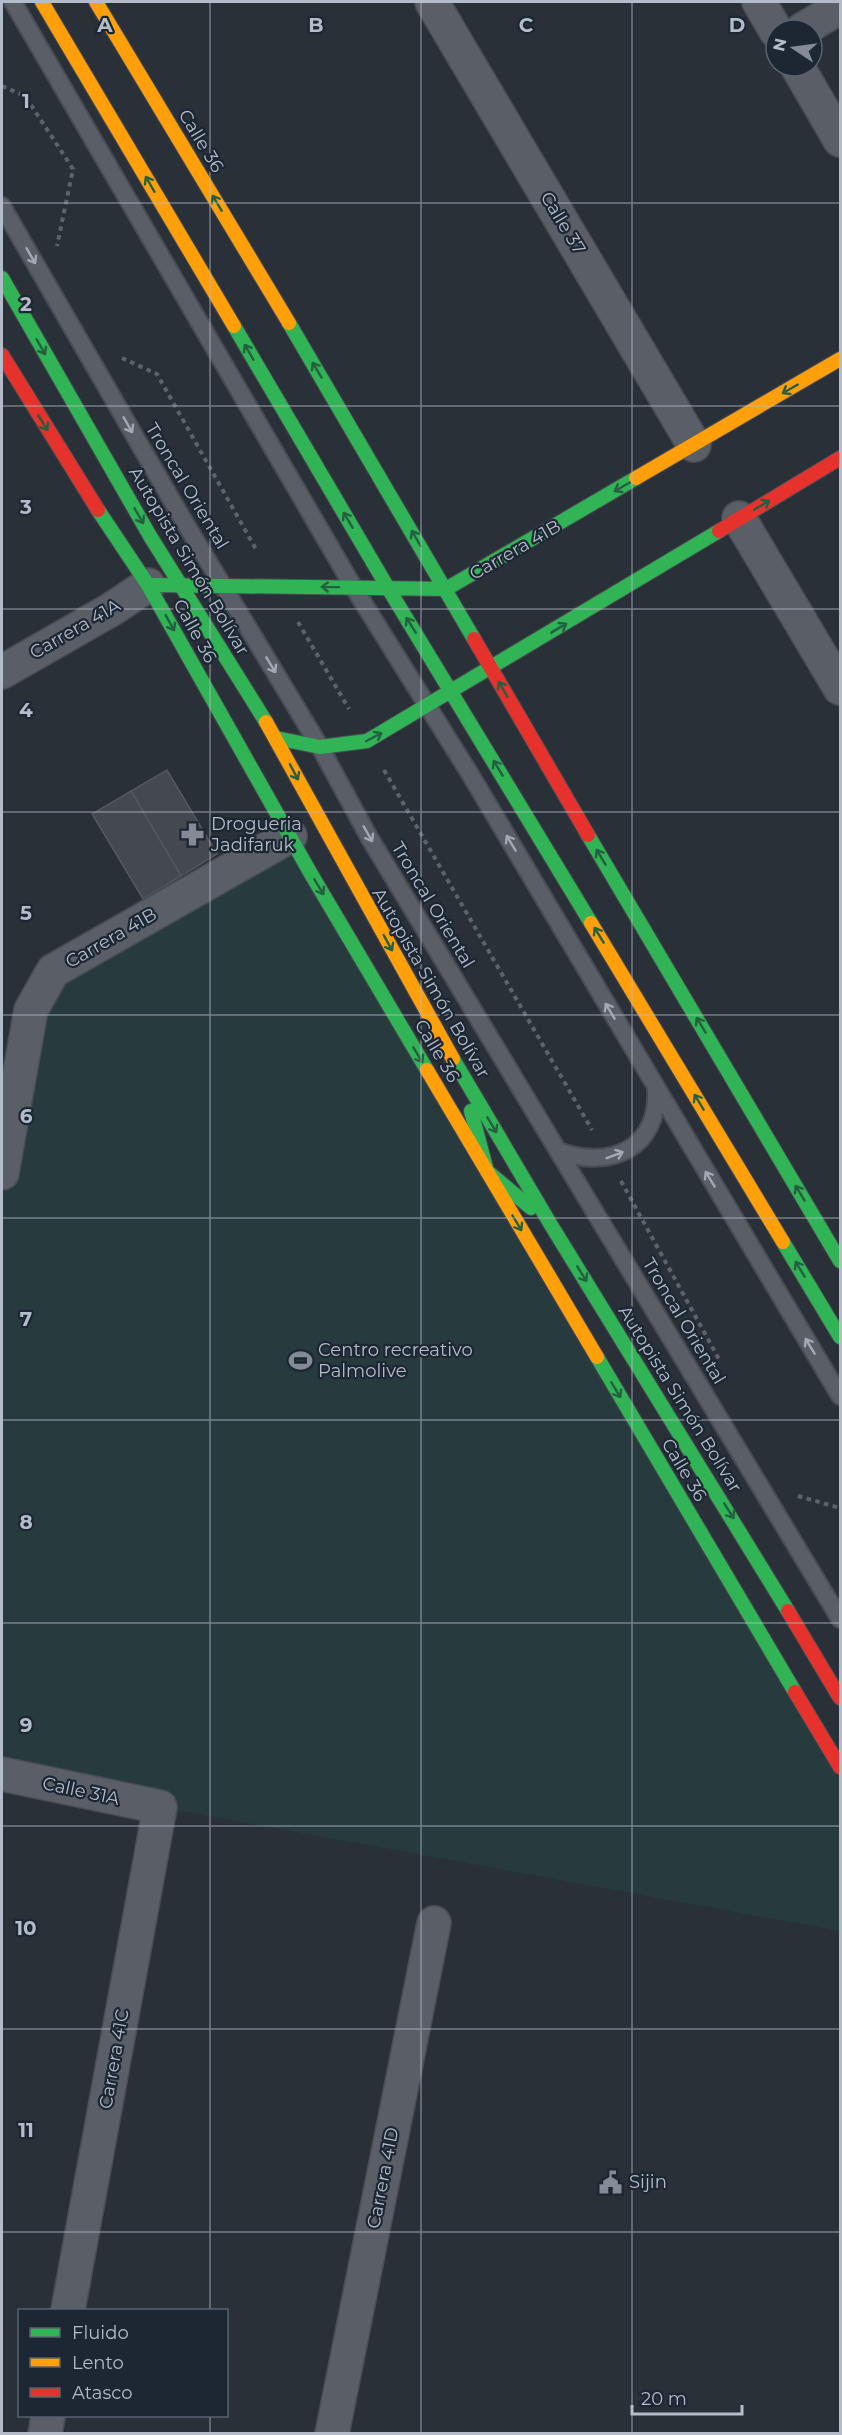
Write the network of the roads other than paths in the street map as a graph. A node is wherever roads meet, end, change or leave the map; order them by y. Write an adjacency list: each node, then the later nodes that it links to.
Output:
1 (13, 2): 21 (lane)
2 (42, 2): 22 (main road, one-way to 2)
3 (96, 2): 23 (main road, Calle 36, one-way to 3)
4 (432, 2): 15 (street, Calle 37)
5 (759, 2): 7 (street)
6 (840, 7): 8 (street)
7 (768, 18)
8 (822, 18)
9 (804, 78): 10 (street)
10 (840, 140)
11 (2, 206): 20 (lane, Troncal Oriental, one-way to 20)
12 (2, 278): 19 (main road, Autopista Simón Bolívar, one-way to 19)
13 (2, 355): 18 (main road, Calle 36, one-way to 18)
14 (840, 359): 15 (main road, Carrera 41B, one-way to 15)
15 (694, 445): 23 (main road, Carrera 41B, one-way to 23)
16 (840, 458): 17 (main road, one-way to 16)
17 (739, 518): 24 (main road, one-way to 17); 26 (street)
18 (148, 585): 19 (main road); 25 (street, Carrera 41A); 31 (main road, Calle 36, one-way to 31)
19 (182, 585): 20 (main road); 29 (main road, Autopista Simón Bolívar)
20 (224, 586): 21 (main road, one-way to 20); 30 (lane, Troncal Oriental, one-way to 30)
21 (354, 588): 22 (main road); 28 (lane)
22 (388, 588): 23 (main road); 27 (main road, one-way to 22)
23 (446, 589): 24 (main road, Calle 36)
24 (491, 669): 27 (main road); 38 (main road, Calle 36, one-way to 24)
25 (2, 672)
26 (840, 688)
27 (453, 692): 28 (main road); 39 (main road, one-way to 27)
28 (428, 706): 30 (main road, one-way to 28); 33 (lane, one-way to 28)
29 (276, 738): 30 (main road); 32 (main road, Autopista Simón Bolívar, one-way to 32)
30 (320, 747): 34 (lane, Troncal Oriental, one-way to 34)
31 (290, 836): 35 (main road, Calle 36, one-way to 35); 36 (street, Carrera 41B)
32 (462, 1075): 35 (main road); 37 (main road, Autopista Simón Bolívar, one-way to 37)
33 (656, 1089): 34 (lane, one-way to 33); 40 (lane, one-way to 33)
34 (558, 1151): 41 (lane, Troncal Oriental)
35 (487, 1171): 37 (main road); 43 (main road, Calle 36, one-way to 43)
36 (2, 1173)
37 (551, 1225): 42 (main road, Autopista Simón Bolívar, one-way to 42)
38 (840, 1261)
39 (840, 1337)
40 (840, 1396)
41 (840, 1619)
42 (840, 1698)
43 (840, 1767)
44 (2, 1774): 45 (street, Calle 31A)
45 (160, 1807): 47 (street, Carrera 41C)
46 (434, 1923): 50 (street, Carrera 41D)
47 (68, 2309)
48 (48, 2417): 49 (street)
49 (45, 2433)
50 (332, 2433)

